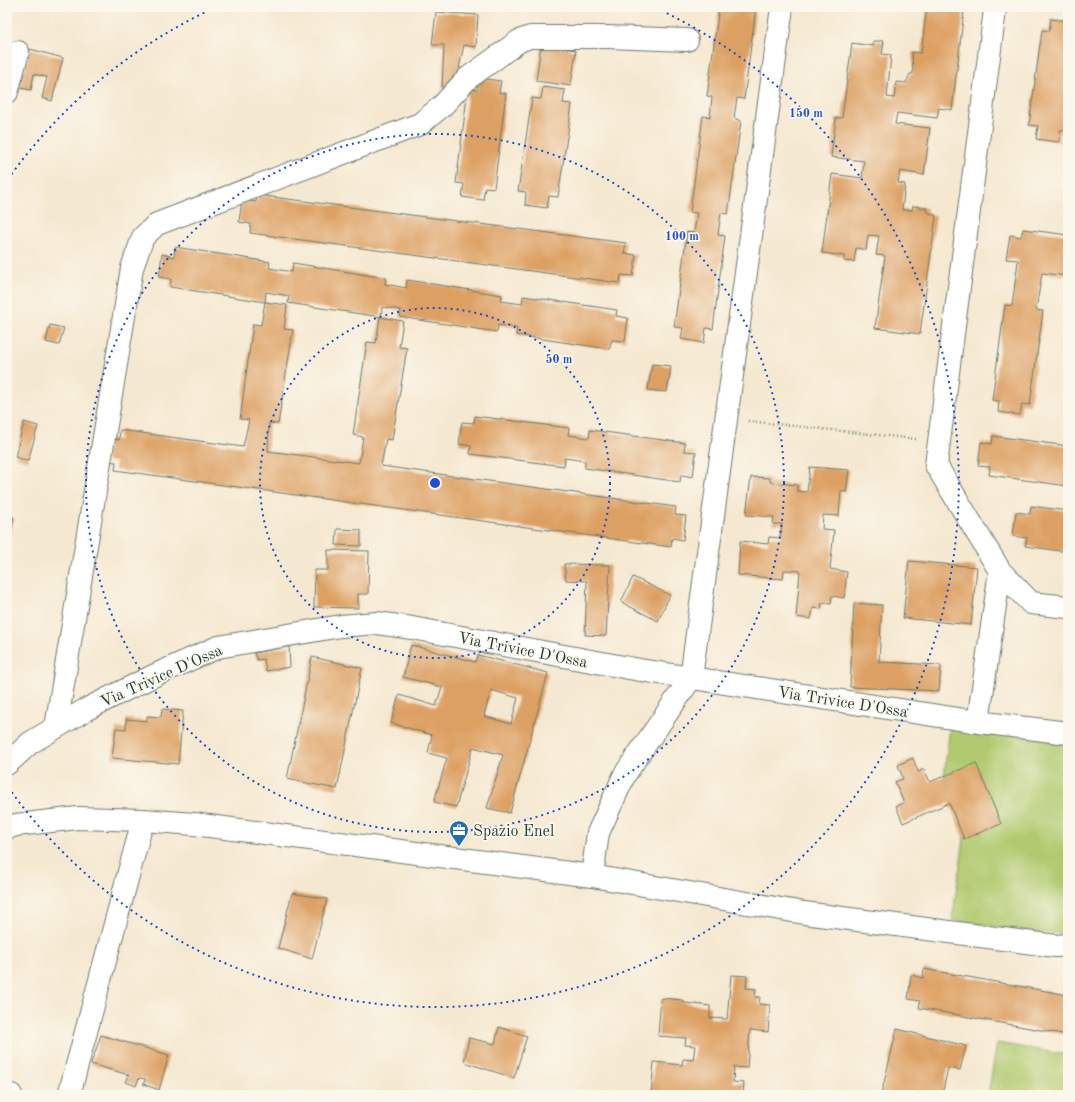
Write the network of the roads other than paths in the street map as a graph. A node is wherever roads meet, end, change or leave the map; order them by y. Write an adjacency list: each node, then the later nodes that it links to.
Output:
1 (782, 7): 8 (street)
2 (994, 7): 6 (street)
3 (687, 40): 10 (street)
4 (18, 52): 5 (street)
5 (7, 92)
6 (1000, 571): 7 (street); 9 (street)
7 (1068, 607)
8 (691, 678): 9 (street, Via Trivice D'Ossa); 10 (street, Via Trivice D'Ossa); 15 (street)
9 (978, 722): 11 (street, Via Trivice D'Ossa)
10 (56, 727): 12 (street, Via Trivice D'Ossa)
11 (1068, 733)
12 (7, 764)
13 (143, 820): 14 (street); 15 (street); 19 (street)
14 (7, 828)
15 (592, 876): 16 (street)
16 (1068, 946)
17 (7, 1094): 18 (street)
18 (11, 1095)
19 (69, 1095)

